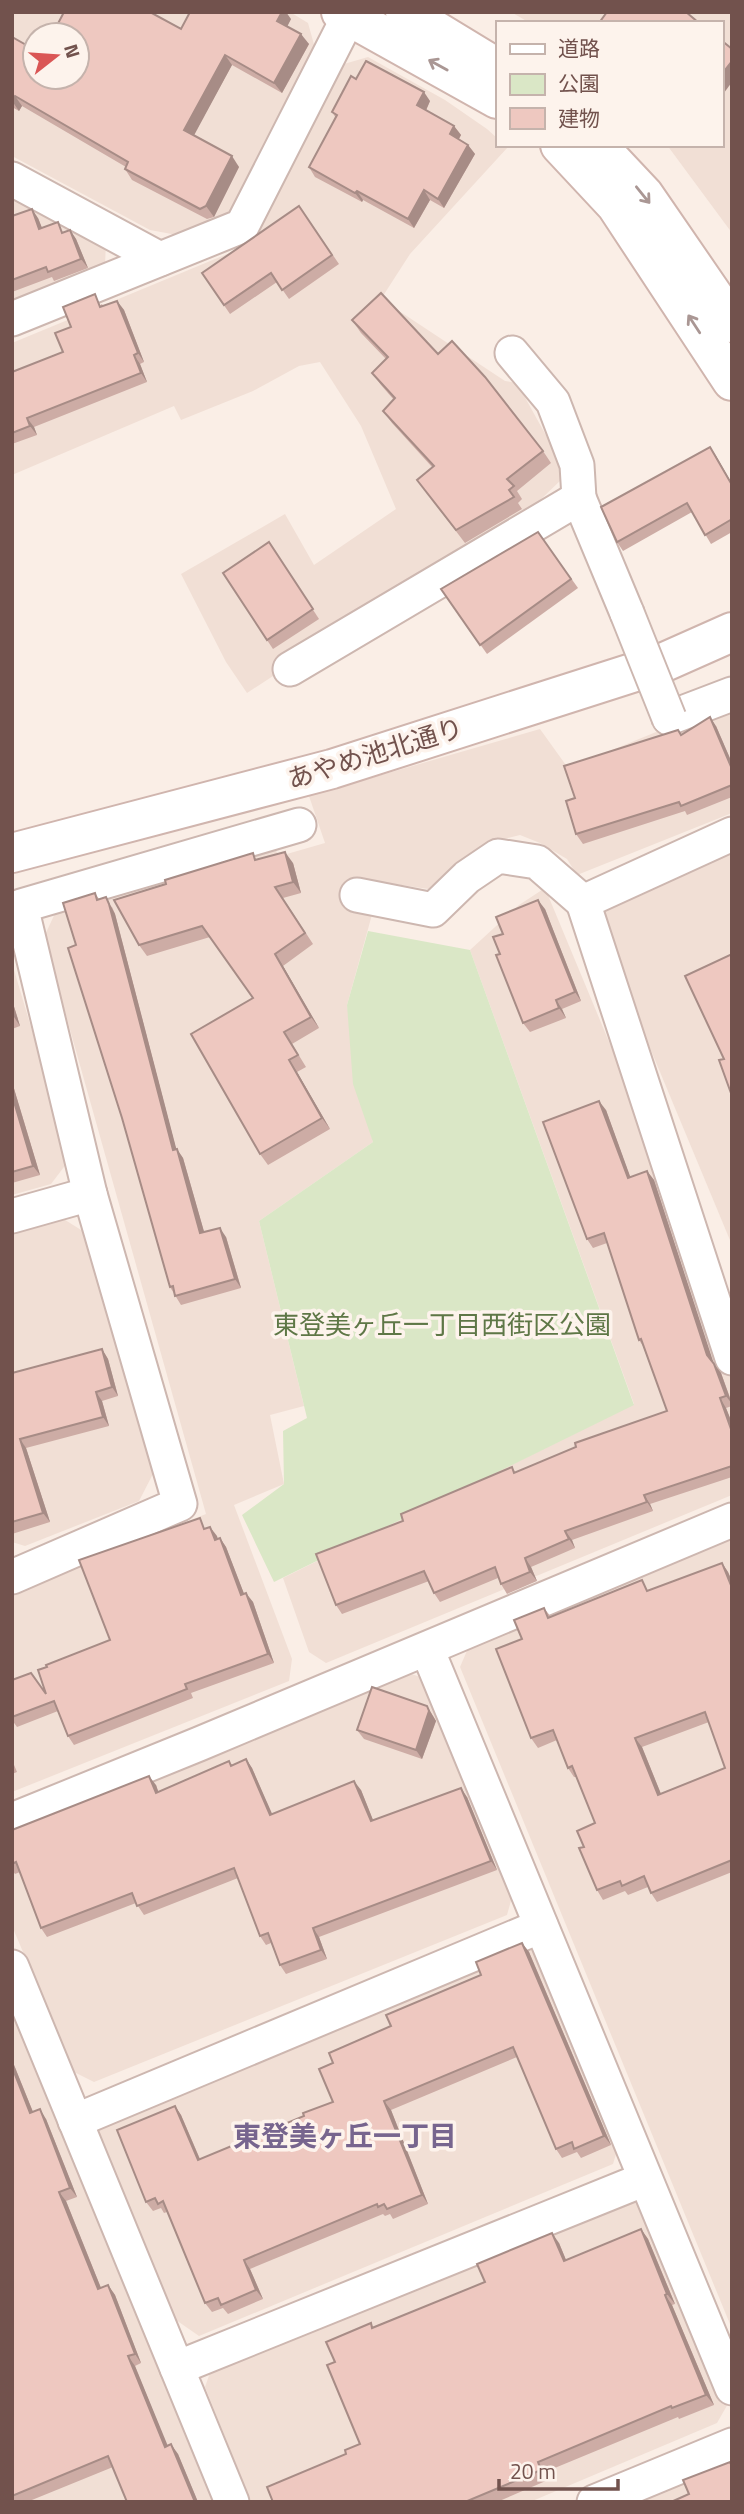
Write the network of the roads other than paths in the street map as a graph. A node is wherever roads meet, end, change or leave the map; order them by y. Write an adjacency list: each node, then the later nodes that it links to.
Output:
1 (405, 12): 3 (street)
2 (347, 14): 4 (street, one-way to 2); 8 (street)
3 (496, 67)
4 (496, 99)
5 (562, 147): 12 (street, one-way to 5)
6 (599, 147): 10 (street, one-way to 10)
7 (12, 179): 8 (street)
8 (160, 259): 9 (street)
9 (12, 319)
10 (732, 323)
11 (512, 353): 13 (street)
12 (732, 381)
13 (579, 498): 15 (street); 16 (street, bridge)
14 (732, 632): 19 (street, あやめ池北通り)
15 (290, 668)
16 (732, 694)
17 (299, 825): 22 (street)
18 (732, 834): 21 (street)
19 (12, 853)
20 (357, 895): 21 (street)
21 (583, 902): 24 (street)
22 (90, 1194): 23 (street); 26 (street)
23 (12, 1216)
24 (732, 1359)
25 (732, 1520): 27 (street)
26 (12, 1577)
27 (427, 1649): 28 (street); 29 (street)
28 (12, 1820)
29 (541, 1927): 31 (street); 32 (street)
30 (12, 1967): 31 (street)
31 (75, 2121): 33 (street)
32 (645, 2179): 33 (street); 34 (street)
33 (177, 2368): 36 (street)
34 (732, 2388)
35 (732, 2445): 37 (street)
36 (232, 2502)
37 (594, 2502)

